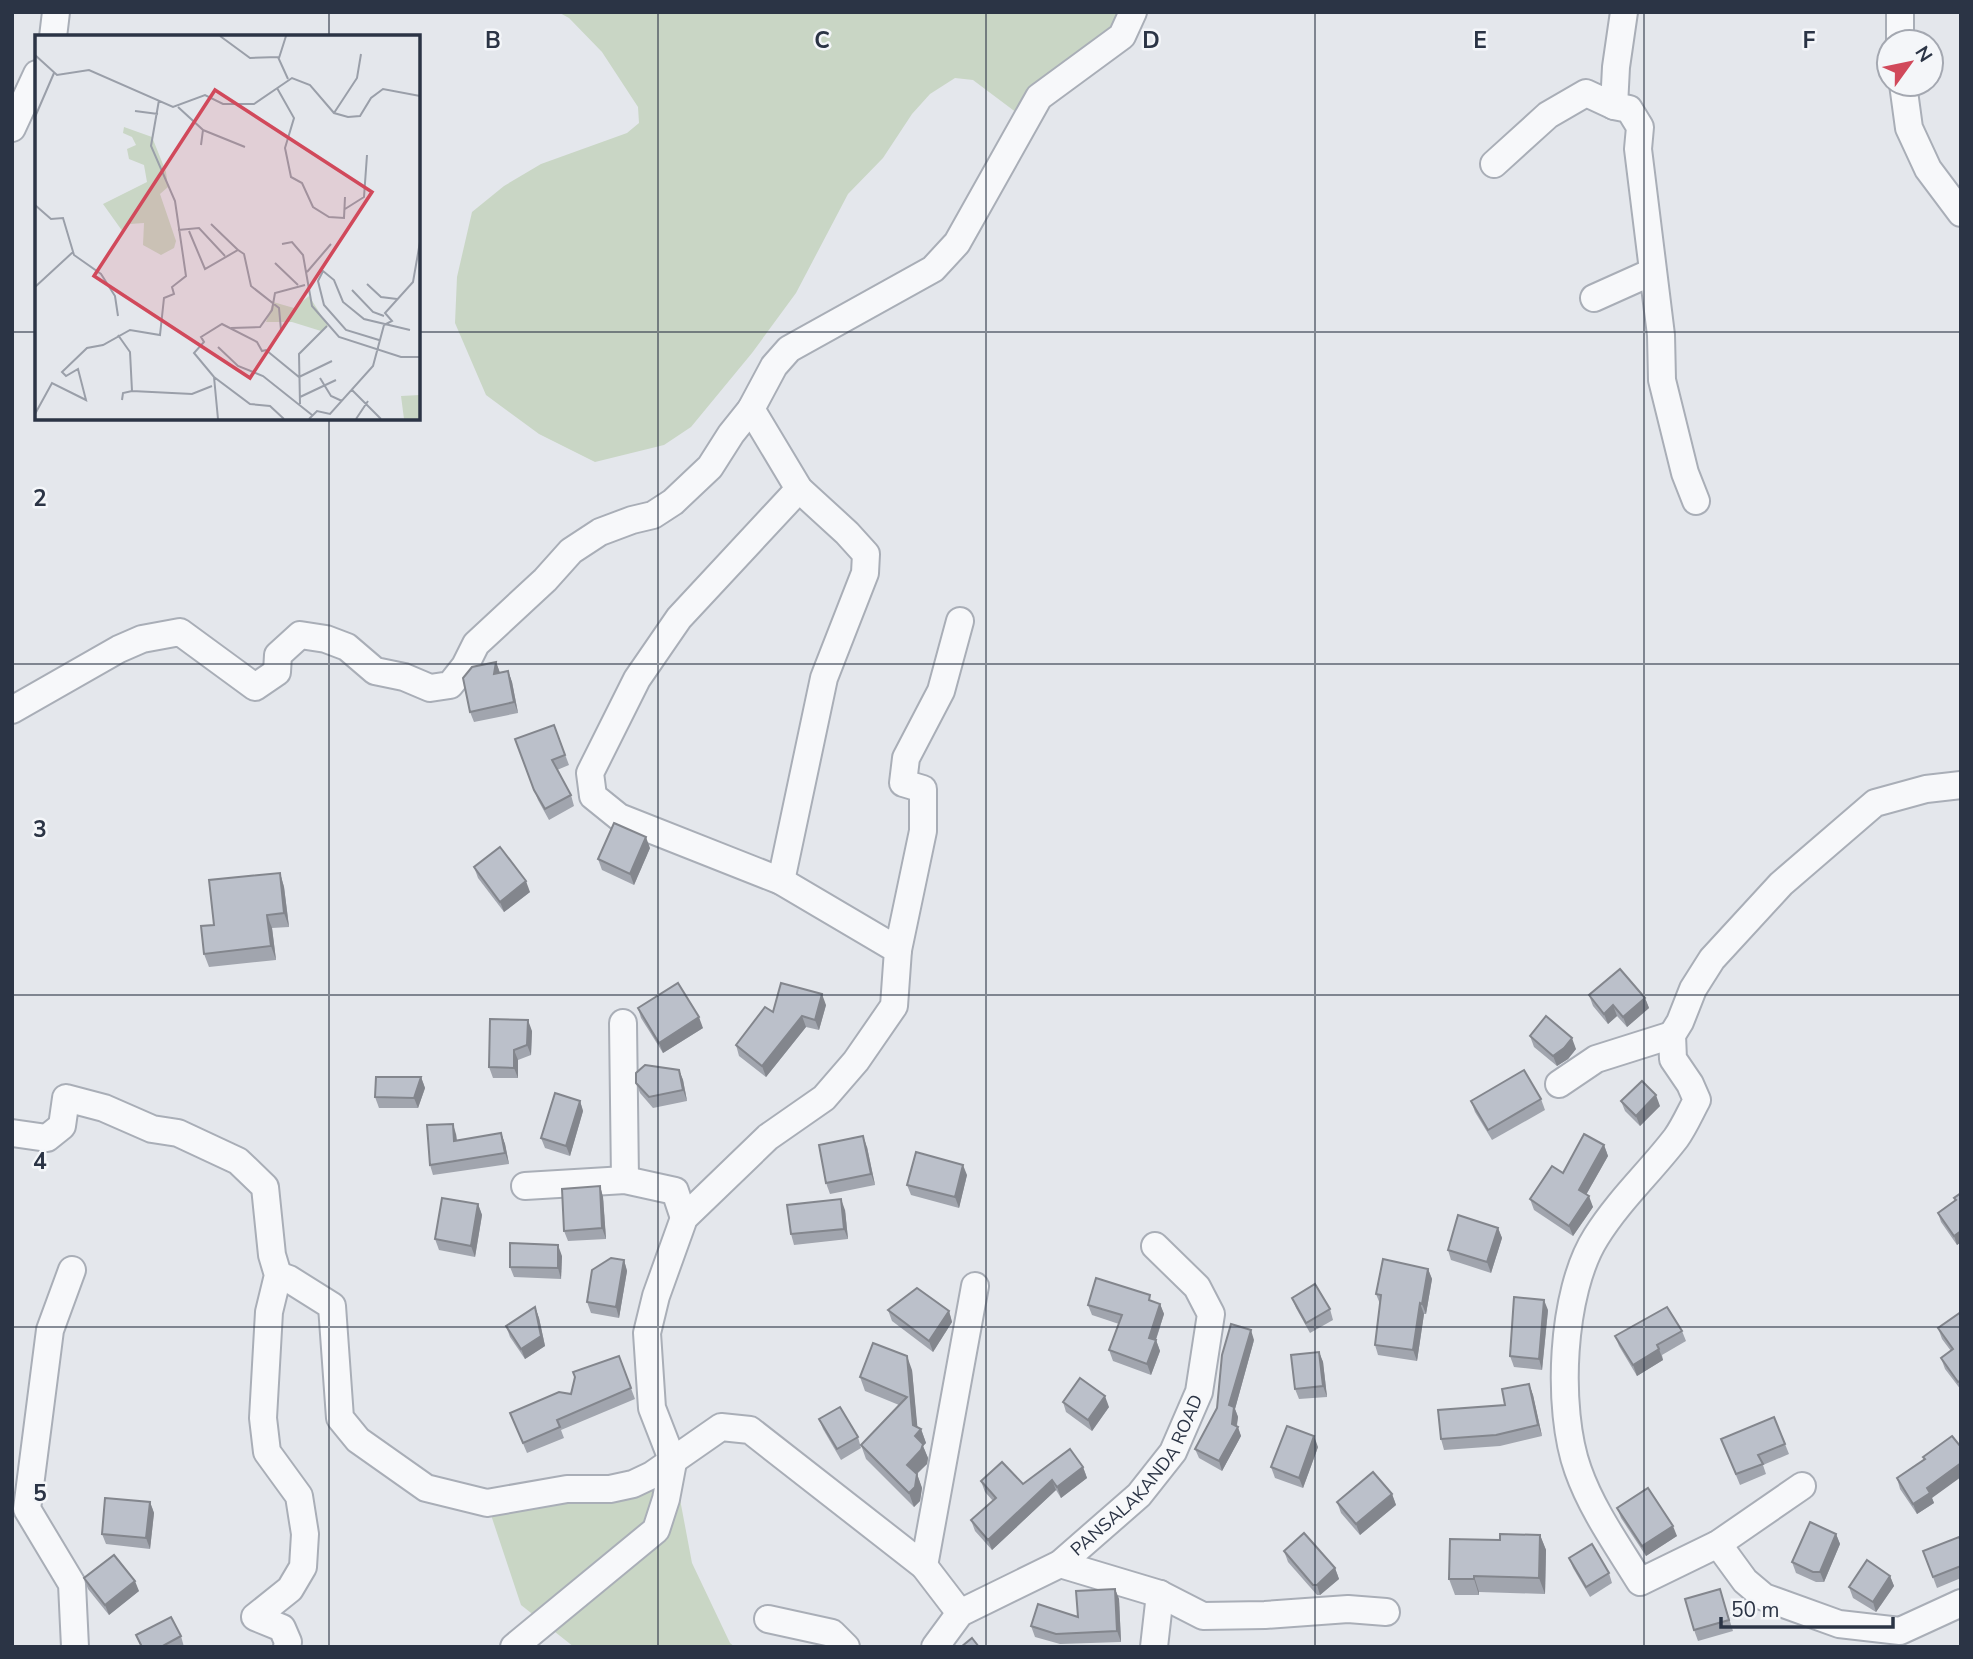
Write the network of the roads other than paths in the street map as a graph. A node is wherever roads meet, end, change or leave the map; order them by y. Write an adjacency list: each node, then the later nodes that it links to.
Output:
1 (56, 12): 4 (street)
2 (1133, 12): 13 (street)
3 (1625, 12): 7 (street)
4 (53, 35)
5 (35, 78): 8 (street)
6 (1905, 98): 10 (street)
7 (1614, 106): 9 (street); 11 (street)
8 (12, 128)
9 (1494, 164)
10 (1961, 213)
11 (1652, 272): 12 (street); 15 (street)
12 (1594, 298)
13 (751, 408): 14 (street); 17 (street)
14 (799, 489): 19 (street); 19 (street)
15 (1696, 501)
16 (960, 621): 20 (street)
17 (12, 710)
18 (1961, 785): 22 (street)
19 (781, 881): 20 (street)
20 (898, 950): 27 (street)
21 (623, 1023): 25 (street)
22 (1671, 1035): 23 (street); 34 (street)
23 (1559, 1084)
24 (12, 1133): 30 (street)
25 (625, 1180): 26 (street); 27 (street)
26 (524, 1186)
27 (684, 1218): 32 (street)
28 (1156, 1246): 35 (street, PANSALAKANDA ROAD)
29 (72, 1270): 42 (street)
30 (278, 1275): 32 (street); 43 (street)
31 (975, 1286): 36 (street)
32 (673, 1462): 36 (street); 44 (street)
33 (1802, 1486): 34 (street)
34 (1718, 1544): 38 (street)
35 (1060, 1564): 37 (street); 40 (street, PANSALAKANDA ROAD)
36 (924, 1566): 40 (street)
37 (1160, 1594): 39 (street); 47 (street)
38 (1961, 1603)
39 (1386, 1612)
40 (960, 1613): 46 (street, PANSALAKANDA ROAD)
41 (768, 1619): 45 (street)
42 (75, 1647)
43 (287, 1647)
44 (514, 1647)
45 (846, 1647)
46 (935, 1647)
47 (1153, 1647)

